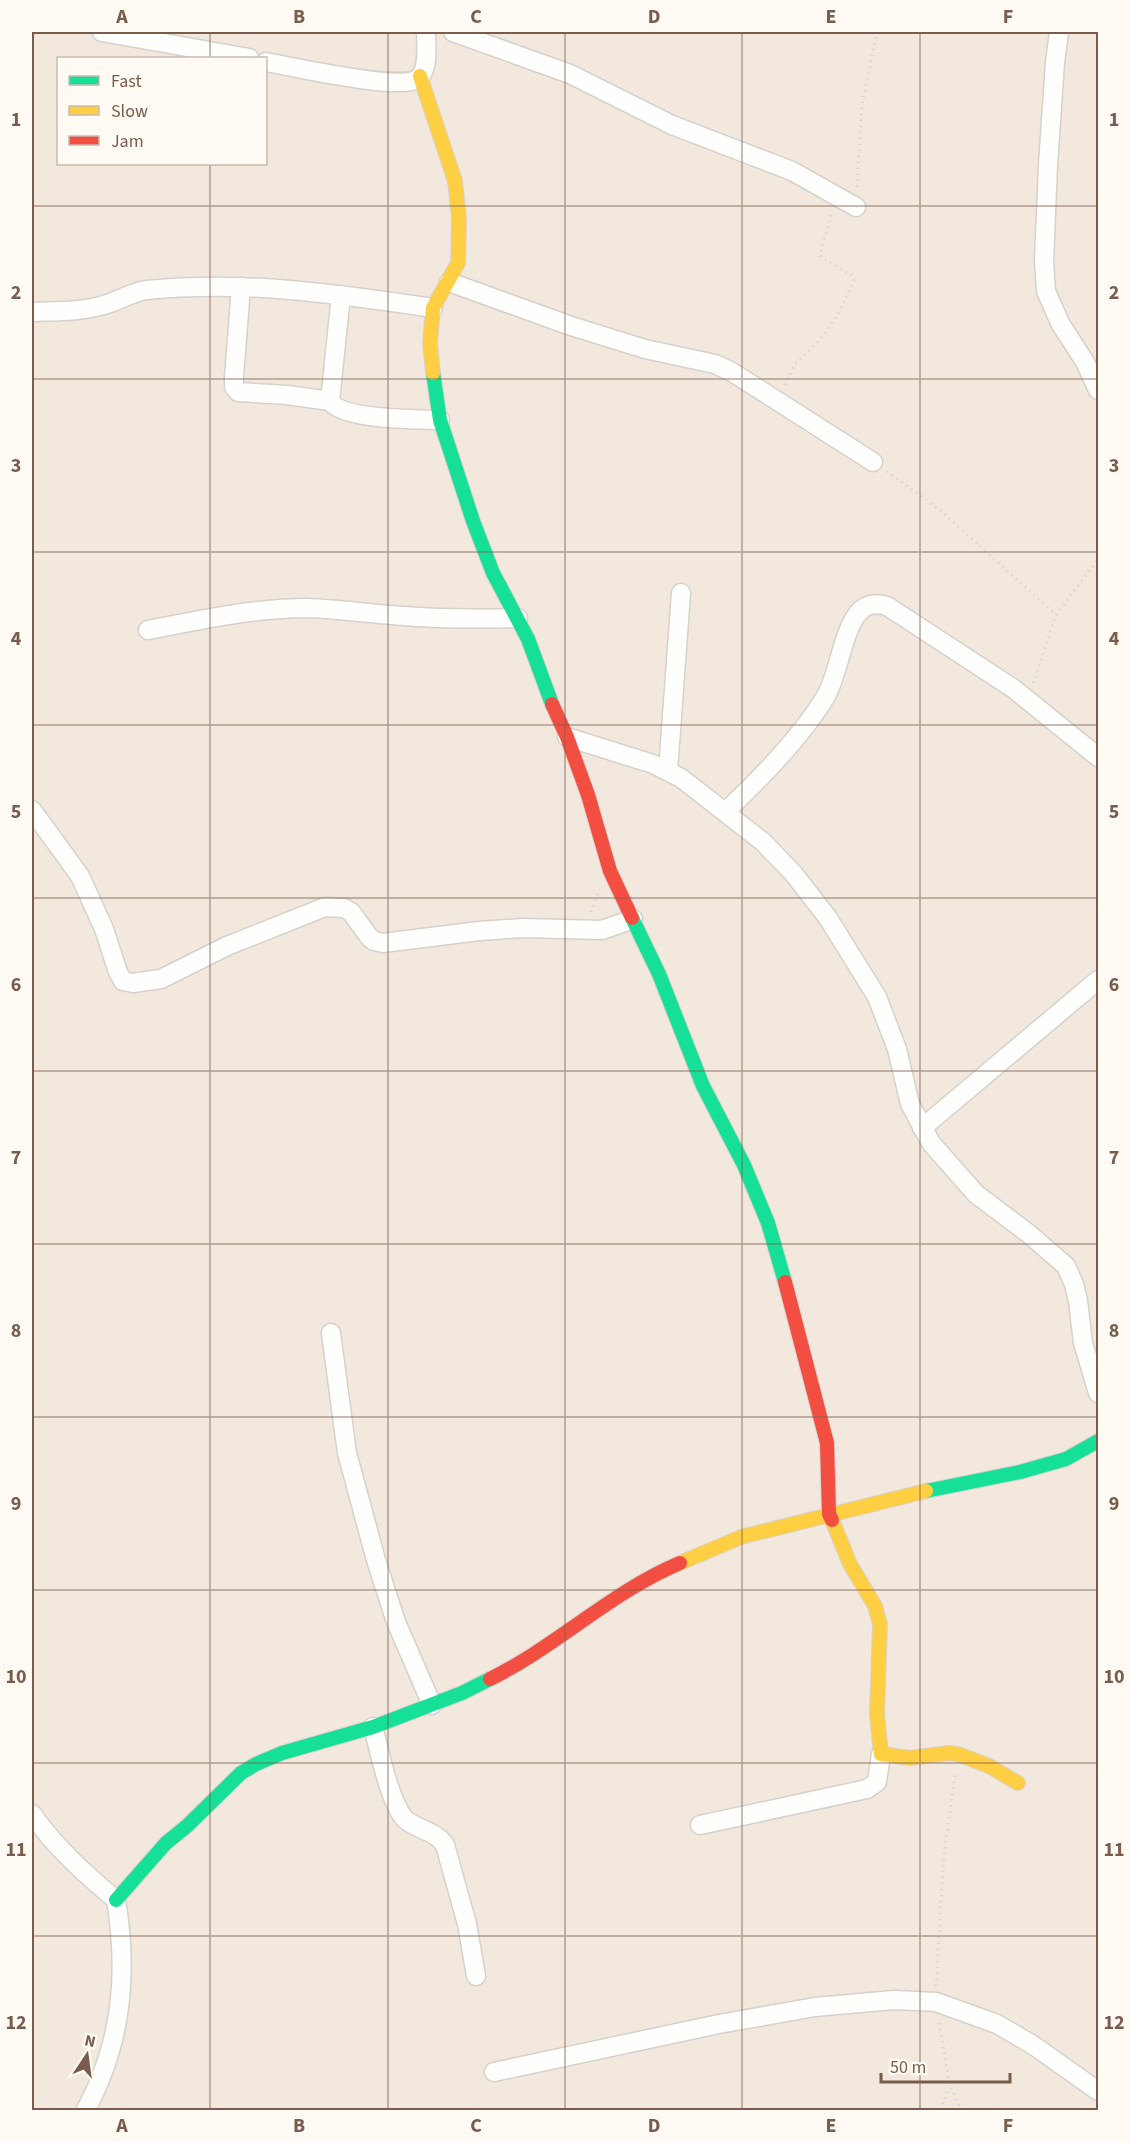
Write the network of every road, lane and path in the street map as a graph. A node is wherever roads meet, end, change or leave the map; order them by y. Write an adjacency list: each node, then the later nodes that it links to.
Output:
1 (102, 32): 6 (street)
2 (426, 32): 8 (street)
3 (453, 32): 9 (street)
4 (877, 32): 9 (path)
5 (1059, 32): 15 (street)
6 (243, 57)
7 (267, 62): 8 (street)
8 (420, 76): 10 (street)
9 (856, 207): 17 (path)
10 (449, 282): 13 (street); 17 (street)
11 (241, 287): 12 (street); 14 (street); 16 (street)
12 (341, 295): 13 (street); 16 (street)
13 (433, 308): 18 (street)
14 (32, 312)
15 (1098, 390)
16 (330, 401): 18 (street)
17 (779, 401): 19 (street)
18 (440, 420): 23 (street)
19 (873, 462): 22 (path)
20 (1098, 559): 22 (path)
21 (681, 593): 28 (street)
22 (1056, 615): 25 (path)
23 (518, 618): 24 (street); 26 (street)
24 (148, 630)
25 (1027, 700): 27 (street); 30 (street)
26 (567, 737): 28 (street); 31 (street)
27 (1098, 757)
28 (668, 771): 30 (street)
29 (32, 810): 33 (street)
30 (726, 811): 35 (street)
31 (610, 871): 32 (path); 33 (street)
32 (588, 917)
33 (633, 919): 39 (street)
34 (1098, 980): 35 (street)
35 (922, 1128): 37 (street)
36 (331, 1333): 40 (street)
37 (1098, 1393)
38 (1098, 1441): 39 (street)
39 (829, 1514): 40 (street); 42 (street)
40 (432, 1705): 41 (street)
41 (373, 1727): 47 (street); 48 (street)
42 (881, 1754): 43 (street); 46 (street)
43 (958, 1754): 44 (street); 49 (path)
44 (1018, 1783)
45 (32, 1814): 47 (street)
46 (700, 1824)
47 (116, 1900): 53 (street)
48 (476, 1976)
49 (936, 2002): 50 (street); 51 (path); 52 (street)
50 (494, 2072)
51 (950, 2085): 54 (path); 55 (path)
52 (1098, 2091)
53 (86, 2110)
54 (941, 2110)
55 (961, 2110)

